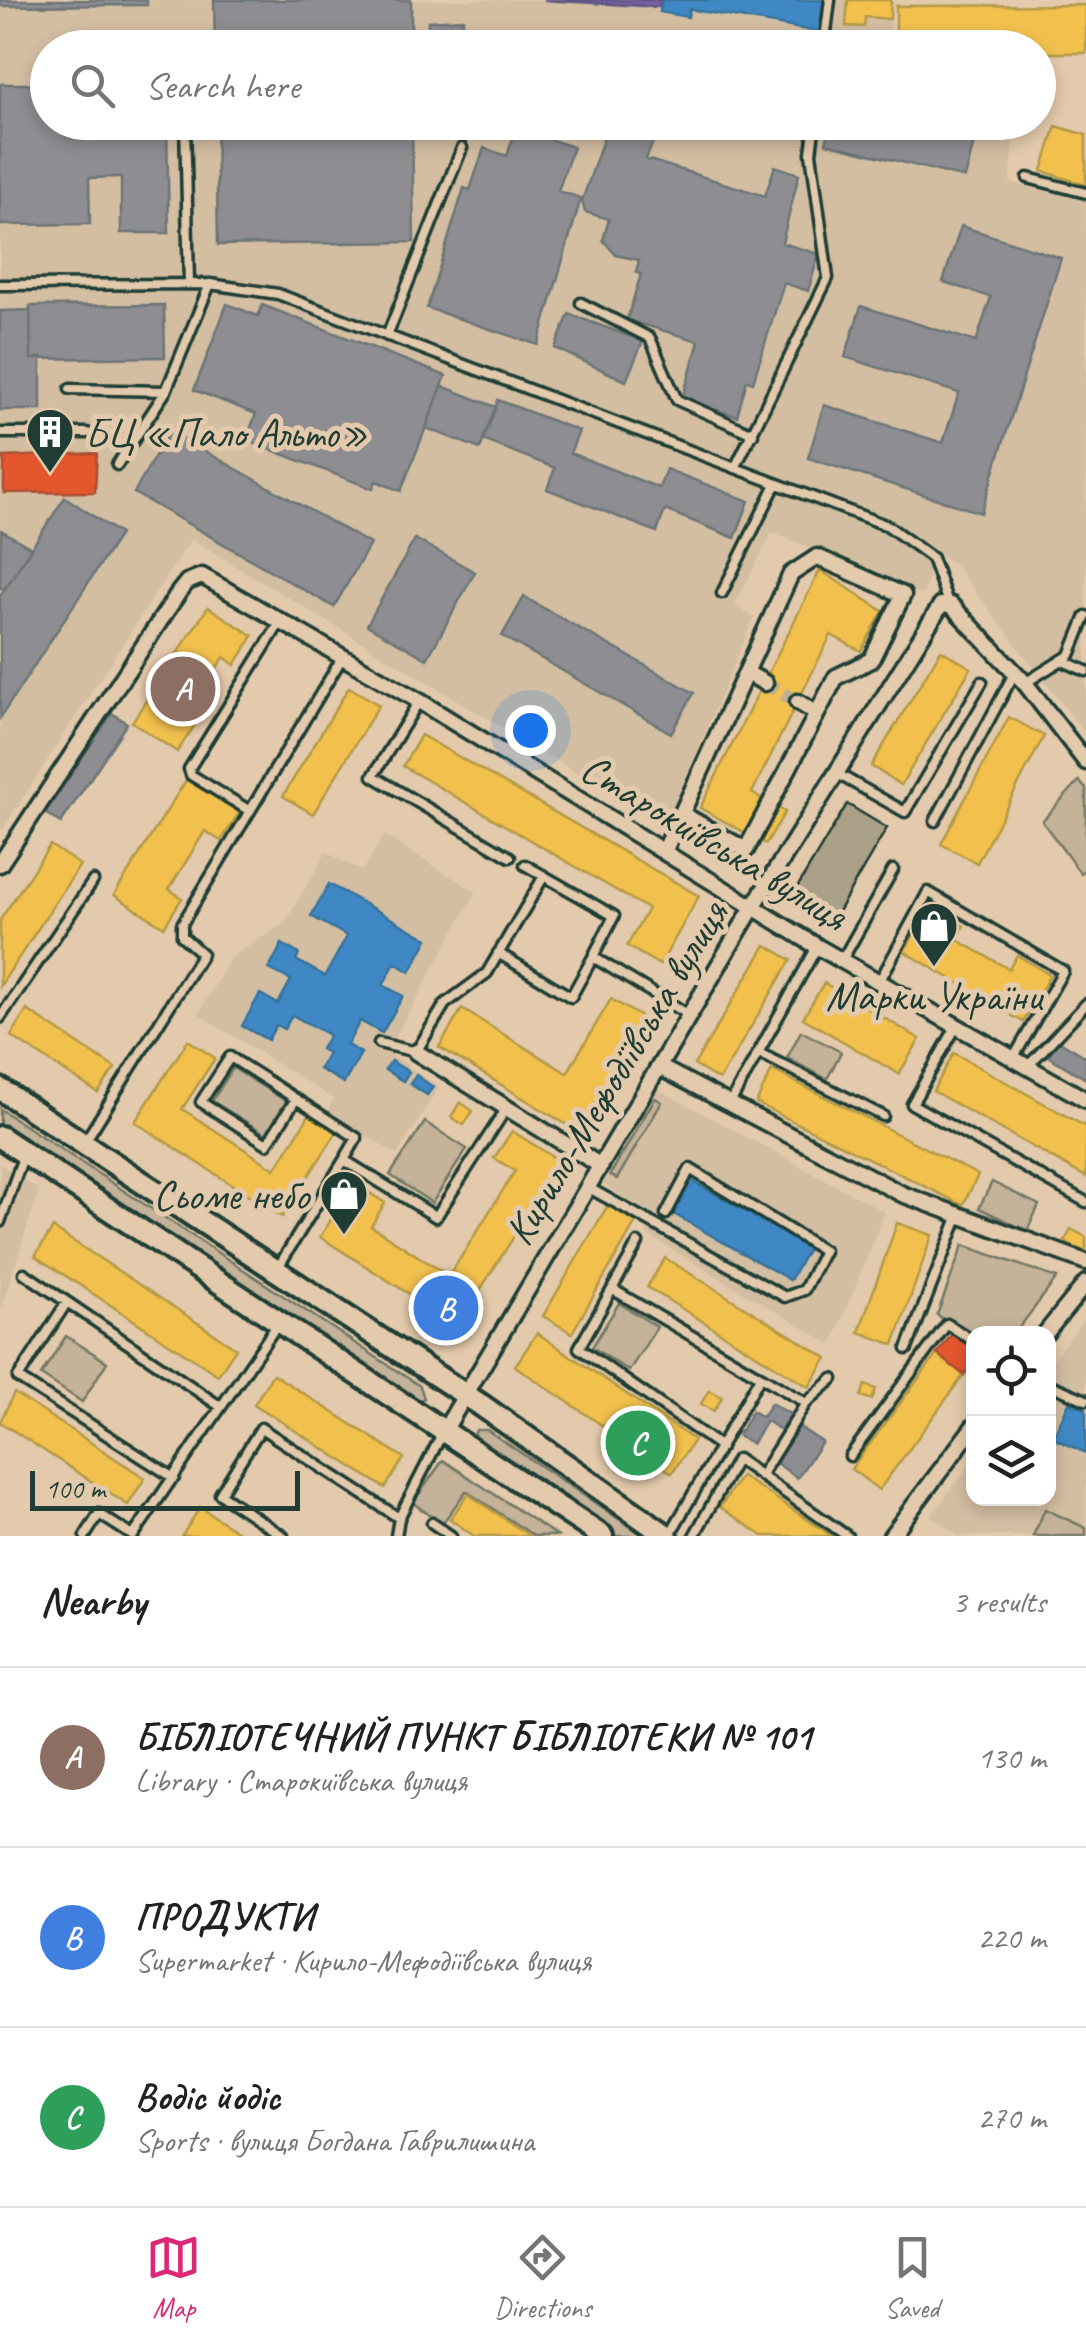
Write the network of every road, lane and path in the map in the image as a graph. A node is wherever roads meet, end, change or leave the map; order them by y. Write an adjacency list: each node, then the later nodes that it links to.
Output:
1 (830, 0): 2 (lane)
2 (826, 30)
3 (185, 140): 9 (lane)
4 (813, 140): 17 (lane)
5 (462, 148): 12 (lane)
6 (1028, 178): 7 (lane)
7 (1086, 193)
8 (0, 284): 9 (lane)
9 (189, 284): 10 (lane)
10 (210, 284): 12 (lane); 14 (lane)
11 (580, 304): 17 (lane)
12 (387, 336): 19 (lane)
13 (70, 389): 14 (lane)
14 (166, 391): 18 (lane)
15 (86, 432): 16 (lane)
16 (0, 433)
17 (753, 434): 19 (lane)
18 (117, 466)
19 (736, 468): 20 (lane)
20 (776, 484): 21 (lane); 22 (lane)
21 (722, 593)
22 (948, 603): 29 (street); 36 (street, Кирило-Мефодіївська вулиця)
23 (1086, 616): 26 (lane)
24 (282, 620): 25 (street, Старокиївська вулиця); 37 (lane); 42 (street, Старокиївська вулиця)
25 (343, 656): 32 (street, Старокиївська вулиця); 37 (lane)
26 (1063, 661): 27 (lane); 29 (lane)
27 (1086, 671)
28 (746, 673): 31 (street); 34 (street); 38 (street)
29 (1020, 678): 35 (street); 39 (lane)
30 (982, 682): 36 (lane)
31 (765, 684)
32 (419, 700): 40 (street, Старокиївська вулиця); 41 (lane)
33 (798, 702): 34 (street)
34 (816, 713): 38 (street)
35 (1086, 762)
36 (836, 772): 47 (street, Кирило-Мефодіївська вулиця)
37 (250, 811): 70 (lane)
38 (682, 814): 40 (street)
39 (935, 821)
40 (664, 852): 47 (street, Старокиївська вулиця)
41 (510, 857)
42 (0, 864)
43 (525, 865): 45 (lane)
44 (893, 870): 51 (lane)
45 (544, 876): 49 (lane); 50 (lane)
46 (93, 882): 55 (lane)
47 (753, 907): 48 (street, Старокиївська вулиця); 54 (street, Кирило-Мефодіївська вулиця)
48 (818, 947): 51 (street, Старокиївська вулиця); 59 (lane)
49 (498, 953): 50 (lane); 58 (lane)
50 (593, 957): 54 (lane)
51 (842, 960): 52 (street, Старокиївська вулиця)
52 (879, 982): 56 (street, Старокиївська вулиця); 60 (lane)
53 (1086, 1004): 61 (lane)
54 (691, 1016): 62 (street, Кирило-Мефодіївська вулиця)
55 (0, 1018)
56 (956, 1027): 60 (street, Старокиївська вулиця); 75 (lane)
57 (379, 1042): 58 (lane)
58 (416, 1052): 67 (street)
59 (758, 1054): 66 (lane); 68 (lane)
60 (1013, 1058): 61 (street, Старокиївська вулиця)
61 (1028, 1066): 65 (street, Старокиївська вулиця)
62 (661, 1068): 66 (street); 73 (street, Кирило-Мефодіївська вулиця)
63 (0, 1089): 70 (street)
64 (296, 1099): 64 (lane); 72 (lane)
65 (1086, 1100)
66 (729, 1105): 77 (street)
67 (506, 1109): 72 (lane); 73 (street)
68 (883, 1116)
69 (0, 1137): 71 (street)
70 (84, 1144): 81 (street)
71 (24, 1154): 78 (lane); 86 (street)
72 (344, 1160): 81 (lane)
73 (601, 1166): 74 (street, Кирило-Мефодіївська вулиця)
74 (589, 1188): 76 (lane); 93 (street, Кирило-Мефодіївська вулиця)
75 (1086, 1202)
76 (666, 1214)
77 (959, 1215): 80 (street); 89 (lane)
78 (0, 1222)
79 (638, 1243): 84 (lane)
80 (1086, 1262)
81 (276, 1270): 93 (street)
82 (24, 1273): 85 (lane)
83 (1086, 1282): 87 (street)
84 (612, 1289): 90 (lane); 99 (lane)
85 (67, 1302): 96 (lane); 102 (lane)
86 (278, 1322): 96 (lane); 97 (street)
87 (1051, 1326)
88 (966, 1336): 100 (lane)
89 (907, 1349)
90 (760, 1377): 95 (lane); 99 (lane)
91 (833, 1380): 95 (lane)
92 (1056, 1387): 94 (lane)
93 (463, 1394): 97 (street, Кирило-Мефодіївська вулиця); 110 (street)
94 (1086, 1400)
95 (806, 1403): 101 (lane)
96 (222, 1407): 102 (lane)
97 (444, 1431): 103 (lane); 109 (street)
98 (966, 1436): 113 (street)
99 (721, 1447): 110 (lane)
100 (850, 1456)
101 (761, 1476): 111 (lane); 112 (lane)
102 (174, 1478): 105 (lane)
103 (399, 1518): 106 (lane); 107 (lane)
104 (432, 1523): 108 (lane)
105 (85, 1536)
106 (283, 1536)
107 (396, 1536)
108 (451, 1536)
109 (602, 1536)
110 (668, 1536)
111 (694, 1536)
112 (846, 1536)
113 (890, 1536)

